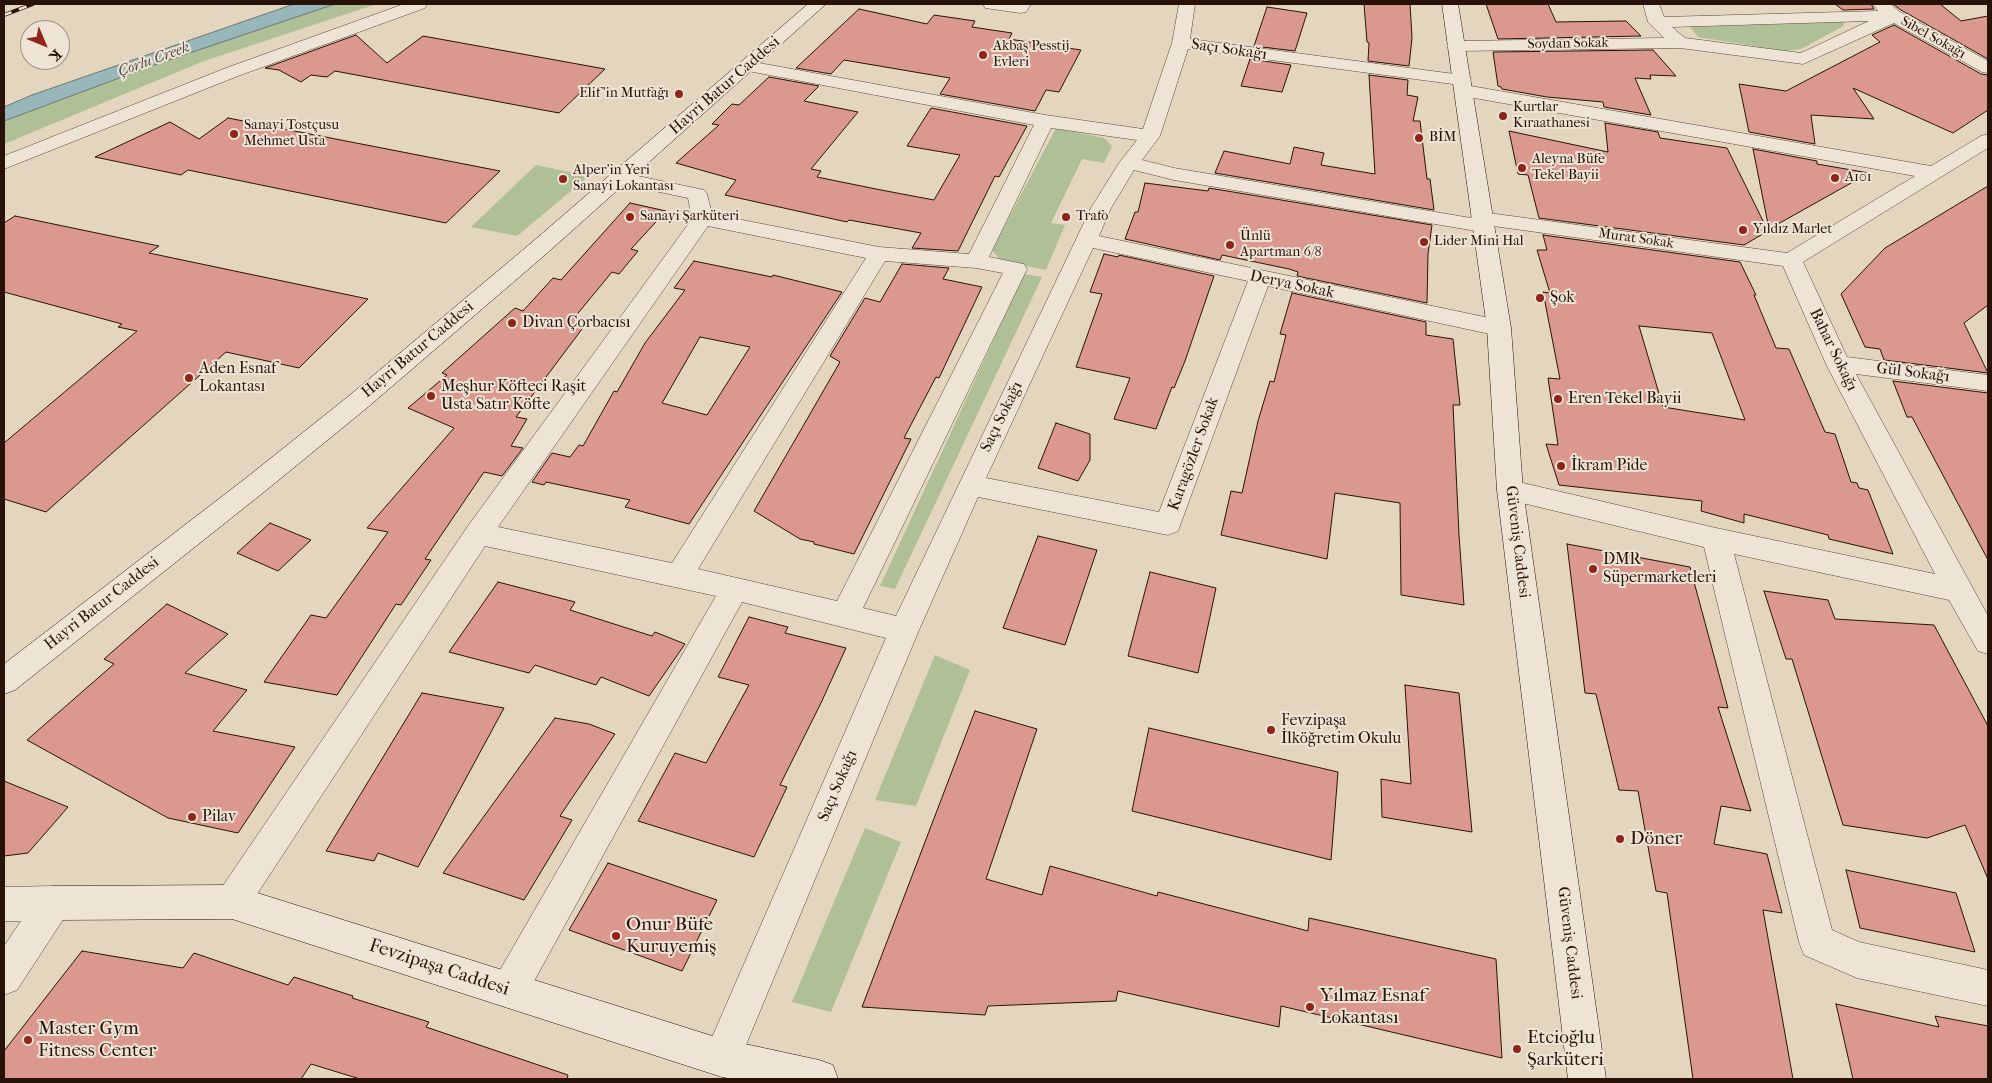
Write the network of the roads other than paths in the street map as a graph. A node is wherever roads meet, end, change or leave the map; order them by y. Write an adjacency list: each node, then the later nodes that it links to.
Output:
1 (419, 4): 20 (street)
2 (818, 4): 14 (street, Hayri Batur Caddesi)
3 (991, 4): 4 (street)
4 (1023, 4)
5 (1188, 4): 11 (street)
6 (1450, 4): 13 (street, Güveniş Caddesi)
7 (1651, 4): 10 (street)
8 (1880, 4): 9 (street, Sibel Sokağı)
9 (1894, 16): 10 (street); 12 (street, Soydan Sokak); 15 (street, Sibel Sokağı)
10 (1656, 22): 12 (street)
11 (1180, 43): 16 (street, Saçı Sokağı); 18 (street, Saçı Sokağı)
12 (1680, 43): 13 (street, Soydan Sokak)
13 (1456, 46): 16 (street, Güveniş Caddesi)
14 (748, 66): 17 (street); 23 (street, Hayri Batur Caddesi)
15 (1988, 68)
16 (1462, 85): 22 (street, Saçı Sokağı); 25 (street, Güveniş Caddesi)
17 (1045, 121): 18 (street); 28 (street)
18 (1150, 136): 21 (street, Saçı Sokağı)
19 (1982, 151): 22 (street)
20 (4, 163)
21 (1129, 163): 25 (street, Murat Sokak); 26 (street, Saçı Sokağı)
22 (1935, 173): 29 (street)
23 (619, 178): 24 (street); 44 (street, Hayri Batur Caddesi)
24 (703, 220): 27 (street); 36 (street)
25 (1482, 222): 29 (street, Murat Sokak); 31 (street, Güveniş Caddesi)
26 (1087, 240): 30 (street, Derya Sokak); 34 (street, Saçı Sokağı)
27 (879, 254): 28 (street); 38 (street)
28 (976, 260): 41 (street)
29 (1791, 260): 32 (street, Bahar Sokağı)
30 (1260, 278): 31 (street, Derya Sokak); 34 (street, Karagözler Sokak)
31 (1499, 328): 35 (street, Güveniş Caddesi)
32 (1838, 364): 33 (street, Gül Sokağı); 40 (street, Bahar Sokağı)
33 (1988, 383)
34 (970, 485): 42 (street, Saçı Sokağı)
35 (1510, 490): 37 (street); 53 (street, Güveniş Caddesi)
36 (478, 534): 38 (street); 45 (street)
37 (1716, 539): 40 (street); 49 (street)
38 (679, 576): 39 (street)
39 (735, 589): 41 (street); 50 (street)
40 (1958, 590): 43 (street, Bahar Sokağı)
41 (845, 615): 42 (street)
42 (904, 630): 51 (street, Saçı Sokağı)
43 (1988, 642)
44 (4, 681)
45 (232, 902): 46 (street, Fevzipaşa Caddesi); 50 (street, Fevzipaşa Caddesi)
46 (54, 903): 47 (street, Fevzipaşa Caddesi); 48 (street)
47 (4, 904)
48 (4, 977)
49 (1988, 988)
50 (509, 990): 51 (street, Fevzipaşa Caddesi)
51 (722, 1058): 52 (street, Fevzipaşa Caddesi)
52 (818, 1079)
53 (1587, 1079)

